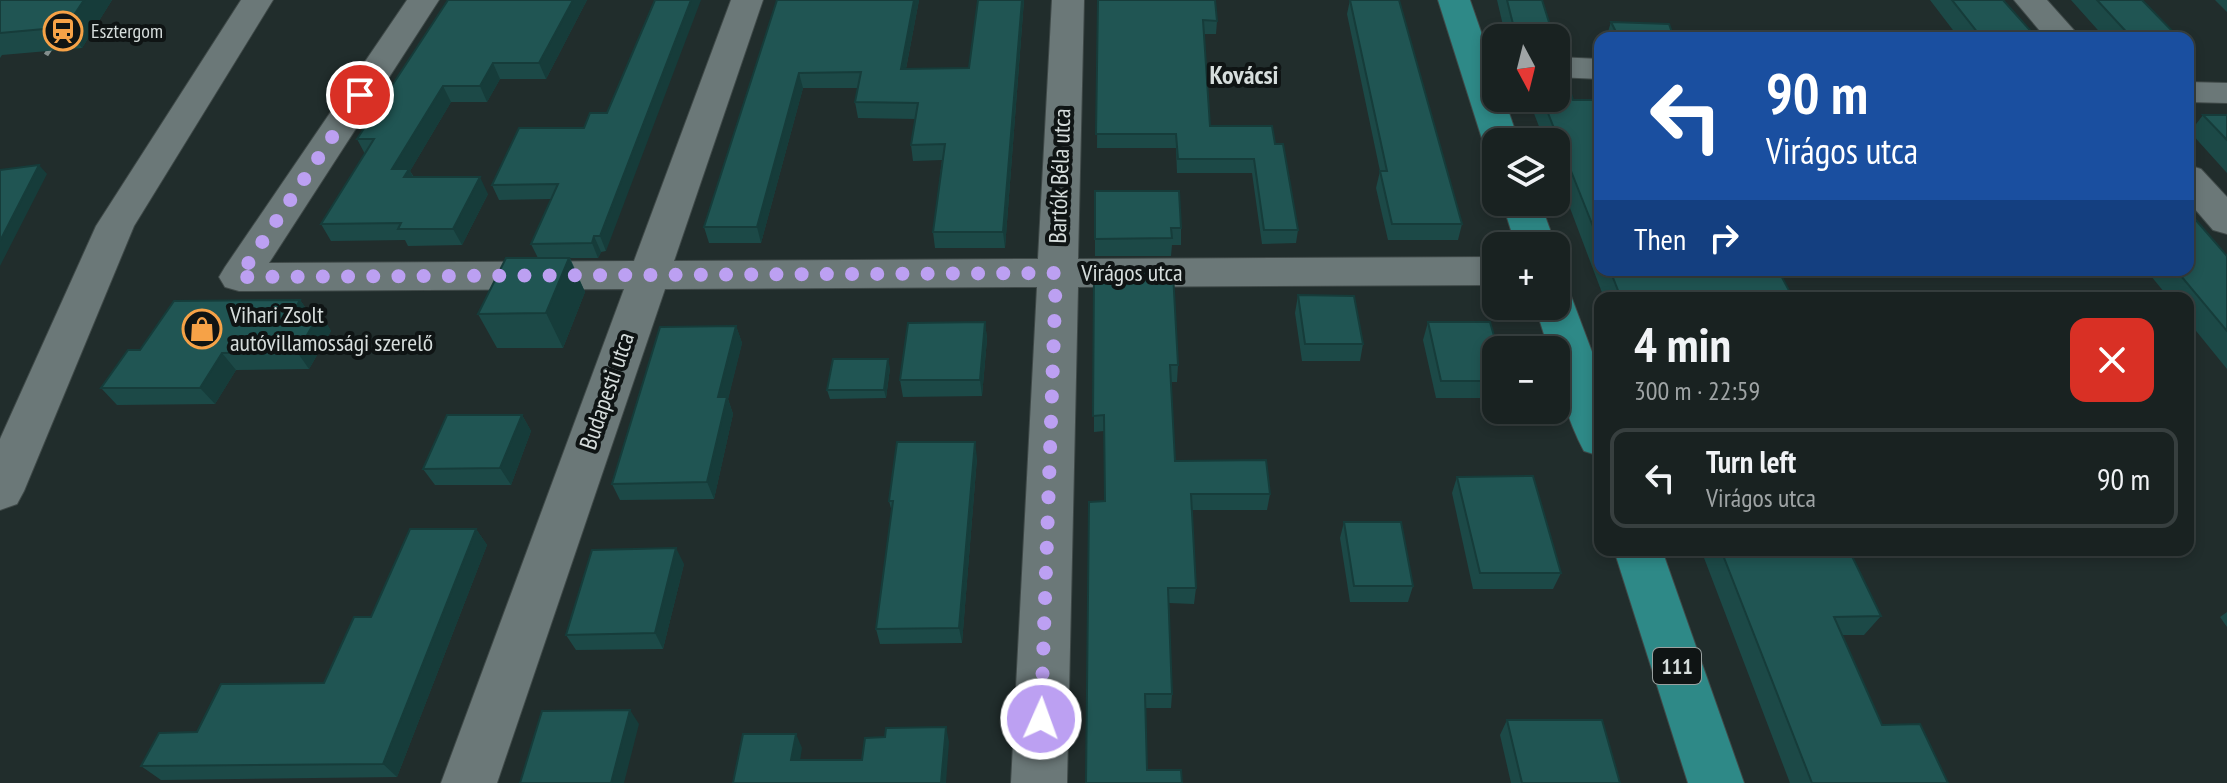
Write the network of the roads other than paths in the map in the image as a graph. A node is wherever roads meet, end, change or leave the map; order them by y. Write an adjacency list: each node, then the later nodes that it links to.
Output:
1 (257, 0): 20 (street)
2 (423, 0): 17 (street, Virágos utca)
3 (747, 0): 17 (street, Budapesti utca)
4 (1068, 0): 16 (street, Bartók Béla utca)
5 (1454, 0): 8 (main road)
6 (2030, 0): 7 (street)
7 (2059, 32)
8 (1482, 57)
9 (1570, 68): 10 (street)
10 (1594, 69)
11 (2194, 92): 12 (street)
12 (2227, 93)
13 (2194, 184): 14 (street)
14 (2227, 221)
15 (1482, 271): 16 (street, Virágos utca)
16 (1056, 273): 17 (street, Virágos utca); 23 (street, Bartók Béla utca)
17 (647, 277): 22 (street, Budapesti utca)
18 (1561, 320): 19 (main road)
19 (1594, 420)
20 (0, 491)
21 (1640, 556): 24 (main road, 111)
22 (469, 783)
23 (1039, 783)
24 (1716, 783)

